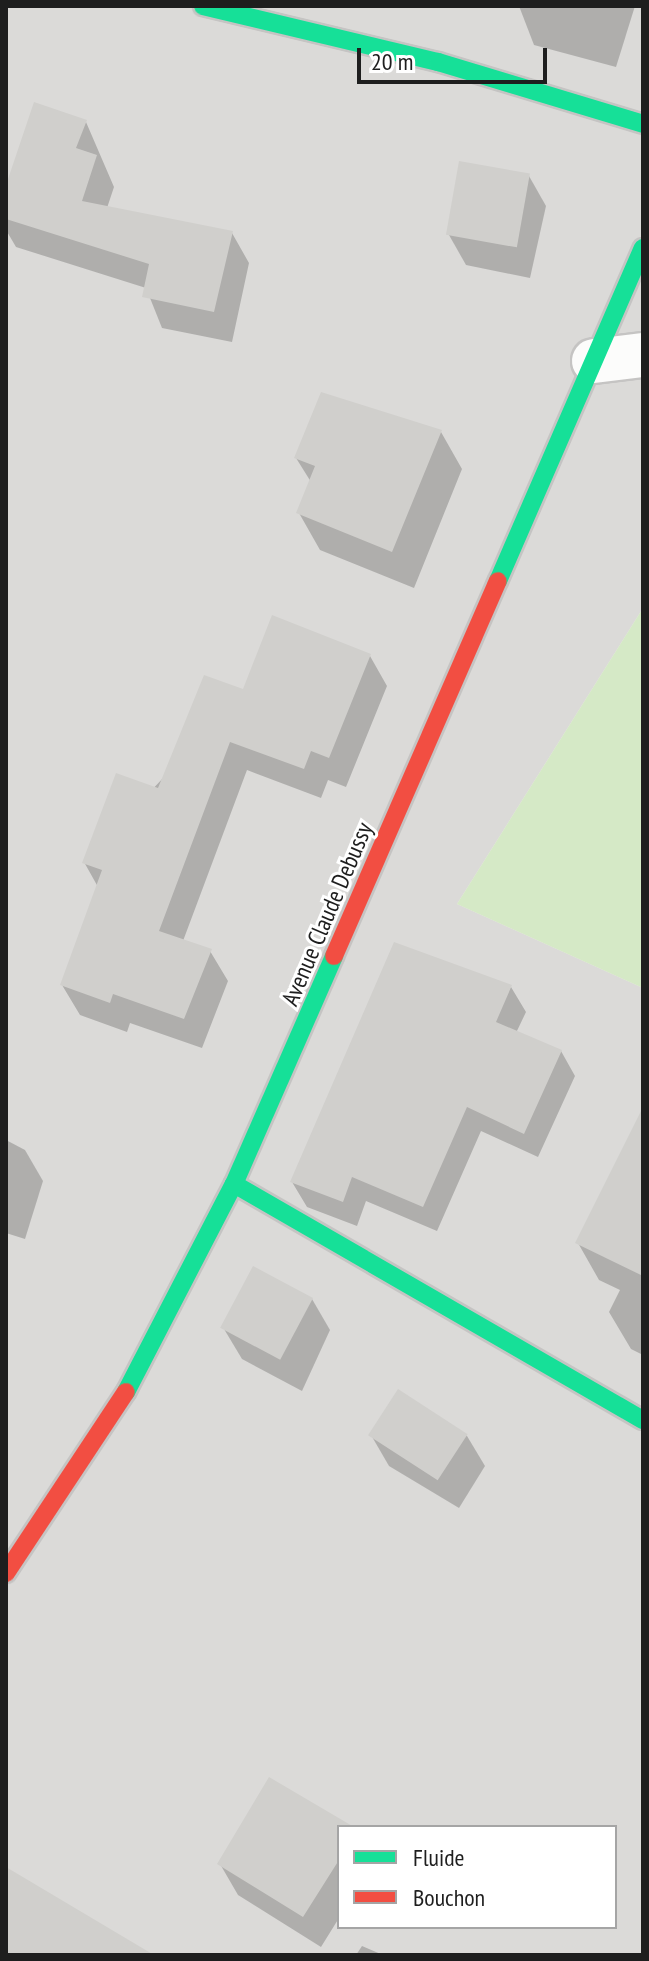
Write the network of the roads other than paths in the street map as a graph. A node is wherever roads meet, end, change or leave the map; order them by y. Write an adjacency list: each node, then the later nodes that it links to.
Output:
1 (203, 6): 2 (main road)
2 (643, 124)
3 (643, 248): 5 (main road, Avenue Claude Debussy)
4 (643, 355): 5 (street)
5 (594, 361): 6 (main road, Avenue Claude Debussy)
6 (234, 1184): 7 (main road); 8 (main road, Avenue Claude Debussy)
7 (643, 1420)
8 (6, 1573)

